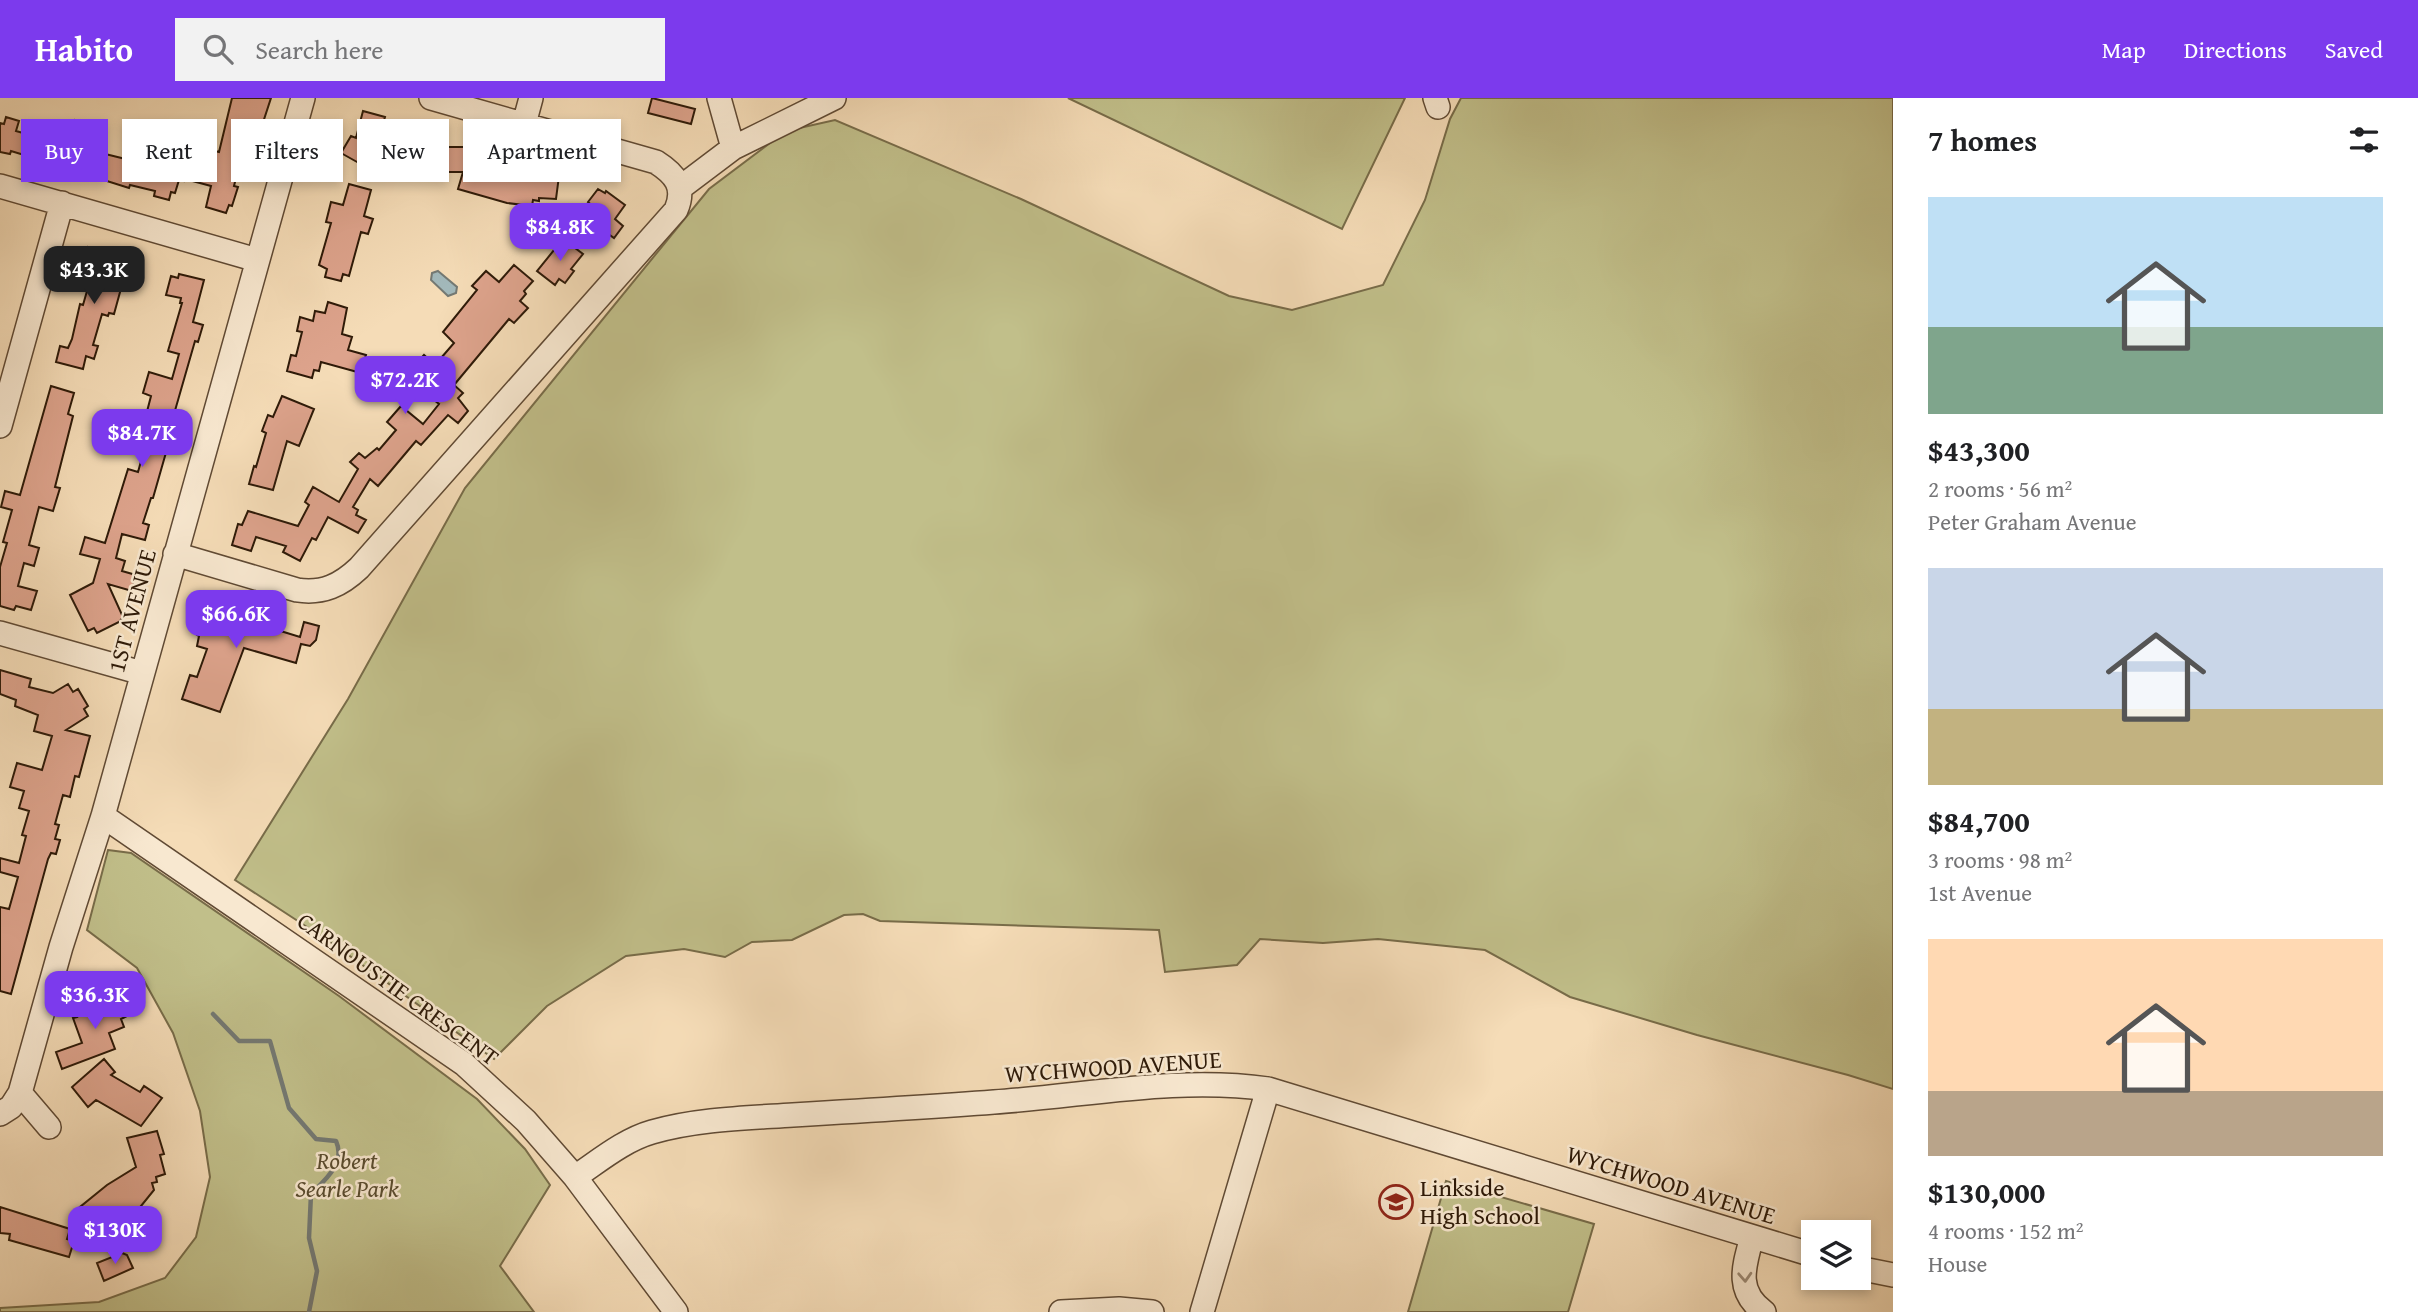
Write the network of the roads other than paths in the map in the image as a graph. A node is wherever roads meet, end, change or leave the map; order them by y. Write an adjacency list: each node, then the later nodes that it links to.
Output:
1 (303, 98): 13 (street, 1ST AVENUE)
2 (431, 98): 6 (street)
3 (531, 98): 7 (street)
4 (719, 98): 8 (street)
5 (834, 98): 8 (street)
6 (506, 119)
7 (525, 119)
8 (733, 148): 11 (street)
9 (621, 152): 11 (street)
10 (0, 186): 12 (street)
11 (680, 188): 15 (street)
12 (62, 203): 13 (street); 14 (street)
13 (257, 260): 15 (street, 1ST AVENUE)
14 (0, 426)
15 (175, 554): 17 (street, 1ST AVENUE)
16 (0, 633): 17 (street)
17 (142, 674): 18 (street, 1ST AVENUE)
18 (103, 816): 20 (street, 1ST AVENUE); 23 (street, CARNOUSTIE CRESCENT)
19 (1268, 1089): 23 (street, WYCHWOOD AVENUE); 24 (street, WYCHWOOD AVENUE); 31 (street)
20 (20, 1093): 21 (street); 22 (street)
21 (0, 1114)
22 (50, 1127)
23 (575, 1177): 28 (street, CARNOUSTIE CRESCENT)
24 (1752, 1237): 25 (street, WYCHWOOD AVENUE); 32 (street, one-way to 32)
25 (1801, 1251)
26 (1871, 1271): 27 (street)
27 (1893, 1275)
28 (676, 1312)
29 (1061, 1312): 30 (street)
30 (1152, 1312)
31 (1202, 1312)
32 (1764, 1312)

